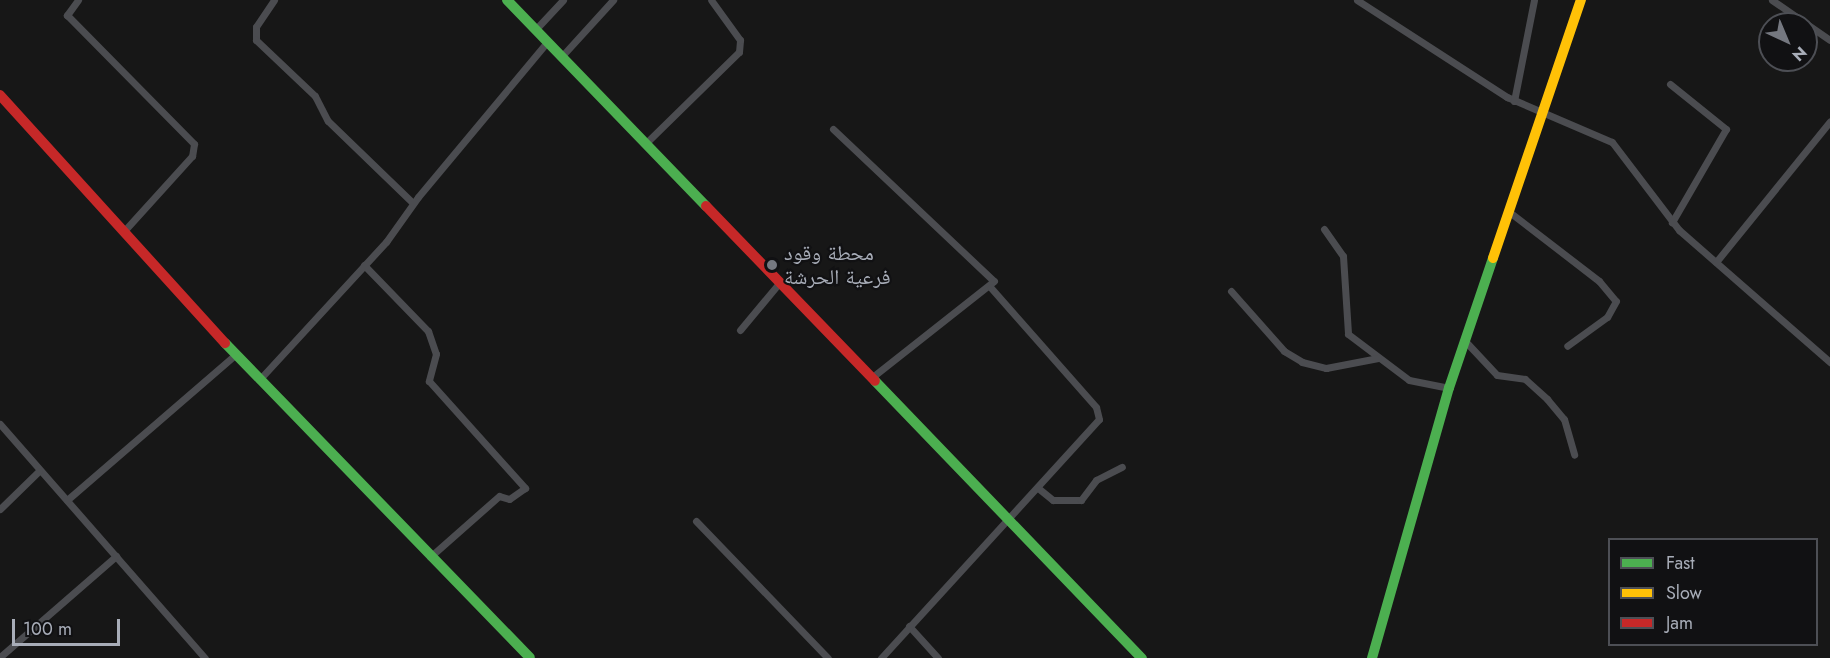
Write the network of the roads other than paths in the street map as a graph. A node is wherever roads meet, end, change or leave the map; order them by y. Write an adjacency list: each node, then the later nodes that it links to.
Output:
1 (78, 0): 26 (street)
2 (274, 0): 22 (street)
3 (507, 0): 11 (street)
4 (563, 0): 11 (street)
5 (613, 0): 14 (street)
6 (711, 0): 21 (street)
7 (1357, 0): 17 (street)
8 (1534, 0): 17 (street)
9 (1581, 0): 18 (street)
10 (1772, 0): 12 (street)
11 (535, 30): 13 (street)
12 (1830, 40)
13 (548, 42): 14 (street); 22 (street)
14 (561, 56): 21 (street)
15 (1670, 84): 24 (street)
16 (0, 95): 26 (street)
17 (1514, 100): 18 (street)
18 (1542, 114): 23 (street); 24 (street)
19 (1830, 121): 27 (street)
20 (833, 129): 30 (street)
21 (646, 143): 29 (street)
22 (413, 202): 28 (street)
23 (1512, 214): 33 (street); 34 (street)
24 (1672, 222): 27 (street)
25 (1324, 229): 36 (street)
26 (125, 231): 35 (street)
27 (1716, 262): 37 (street)
28 (364, 265): 39 (street); 51 (street)
29 (780, 282): 32 (street); 38 (street)
30 (991, 288): 38 (street); 45 (street)
31 (1231, 291): 36 (street)
32 (740, 330)
33 (1466, 342): 40 (street); 42 (street)
34 (1567, 346)
35 (235, 355): 39 (street); 46 (street)
36 (1378, 358): 40 (street)
37 (1830, 362)
38 (871, 378): 48 (street)
39 (259, 380): 51 (street)
40 (1449, 388): 60 (street)
41 (0, 424): 44 (street)
42 (1574, 455)
43 (1122, 467): 45 (street)
44 (39, 471): 46 (street); 47 (street)
45 (1038, 488): 48 (street)
46 (67, 500): 50 (street)
47 (0, 509)
48 (1008, 519): 52 (street); 59 (street)
49 (696, 521): 56 (street)
50 (116, 556): 53 (street); 54 (street)
51 (430, 557): 55 (street)
52 (909, 627): 57 (street); 58 (street)
53 (0, 657)
54 (205, 658)
55 (530, 658)
56 (828, 658)
57 (881, 658)
58 (938, 658)
59 (1142, 658)
60 (1372, 658)

